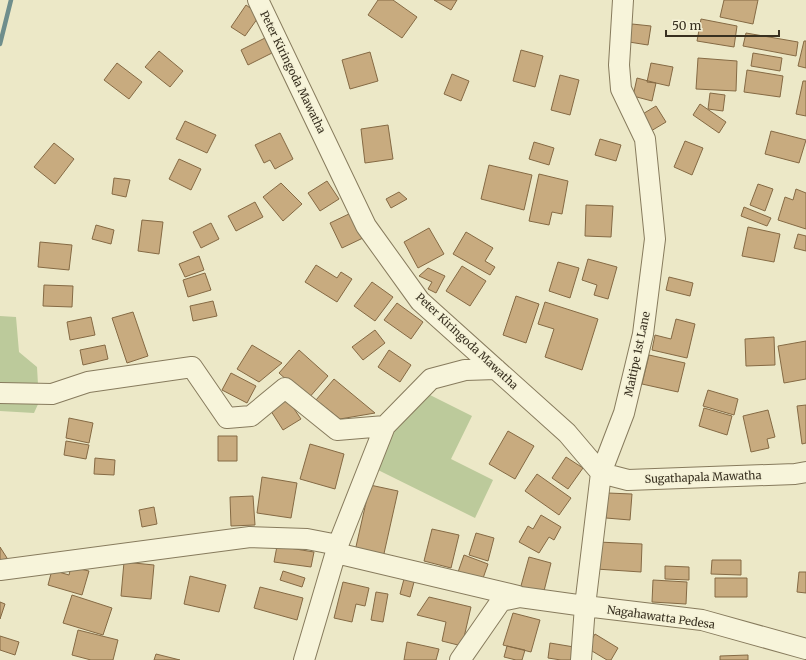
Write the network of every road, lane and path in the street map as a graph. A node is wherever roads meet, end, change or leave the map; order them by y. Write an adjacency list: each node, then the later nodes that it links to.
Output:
1 (258, 0): 3 (street, Peter Kiringoda Mawatha)
2 (623, 0): 7 (street, Maitipe 1st Lane)
3 (496, 369): 5 (street); 7 (street, Peter Kiringoda Mawatha)
4 (0, 393): 5 (street)
5 (385, 426): 8 (street)
6 (806, 472): 7 (street, Sugathapala Mawatha)
7 (601, 473): 11 (street, Maitipe 1st Lane)
8 (337, 549): 9 (street, Nagahawatta Pedesa); 10 (street, Nagahawatta Pedesa); 13 (street)
9 (0, 570)
10 (520, 597): 11 (street, Nagahawatta Pedesa); 14 (street)
11 (585, 606): 12 (street, Nagahawatta Pedesa); 15 (street, Maitipe 1st Lane)
12 (806, 649)
13 (304, 660)
14 (460, 660)
15 (580, 660)

